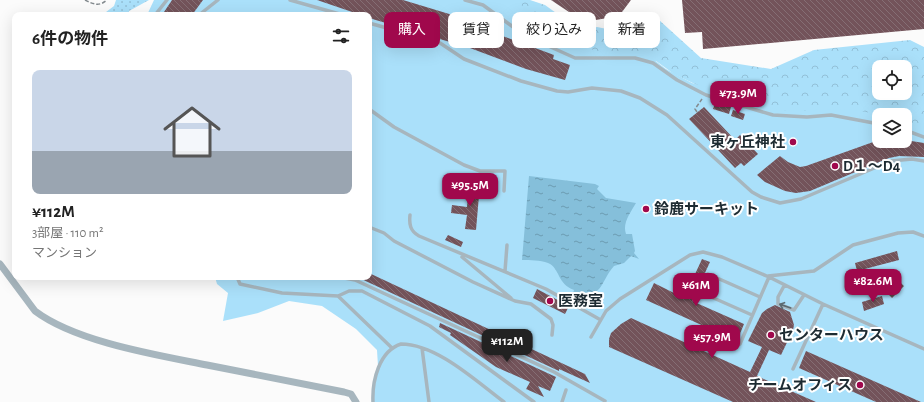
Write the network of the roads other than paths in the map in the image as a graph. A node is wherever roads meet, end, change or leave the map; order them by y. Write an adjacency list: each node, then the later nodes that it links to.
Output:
1 (167, 0): 5 (lane)
2 (218, 0): 6 (lane)
3 (290, 0): 7 (lane)
4 (465, 0): 10 (lane)
5 (157, 12)
6 (203, 12)
7 (332, 12)
8 (372, 24): 13 (lane)
9 (372, 111): 14 (lane)
10 (872, 123)
11 (912, 133): 12 (lane)
12 (924, 138)
13 (924, 161)
14 (504, 191)
15 (410, 215): 19 (lane)
16 (372, 228): 29 (lane)
17 (924, 236): 22 (lane)
18 (507, 245): 21 (lane)
19 (459, 254): 21 (lane); 29 (lane)
20 (0, 264): 42 (street)
21 (505, 271): 32 (lane)
22 (767, 276): 25 (lane); 28 (lane); 32 (lane)
23 (238, 280): 27 (lane)
24 (355, 280): 41 (lane)
25 (784, 286): 26 (lane); 26 (lane, one-way to 25)
26 (804, 295): 30 (lane)
27 (338, 296): 36 (lane); 46 (lane)
28 (760, 296): 31 (lane); 31 (lane)
29 (515, 301): 33 (lane)
30 (823, 304): 38 (lane); 39 (lane)
31 (752, 315): 35 (lane)
32 (600, 319): 34 (lane)
33 (552, 335)
34 (590, 336)
35 (740, 344)
36 (392, 348): 37 (lane); 43 (lane)
37 (422, 348): 44 (lane); 45 (lane)
38 (924, 349)
39 (793, 369)
40 (566, 390): 47 (lane)
41 (605, 401)
42 (356, 402)
43 (372, 402)
44 (429, 402)
45 (504, 402)
46 (534, 402)
47 (562, 402)

